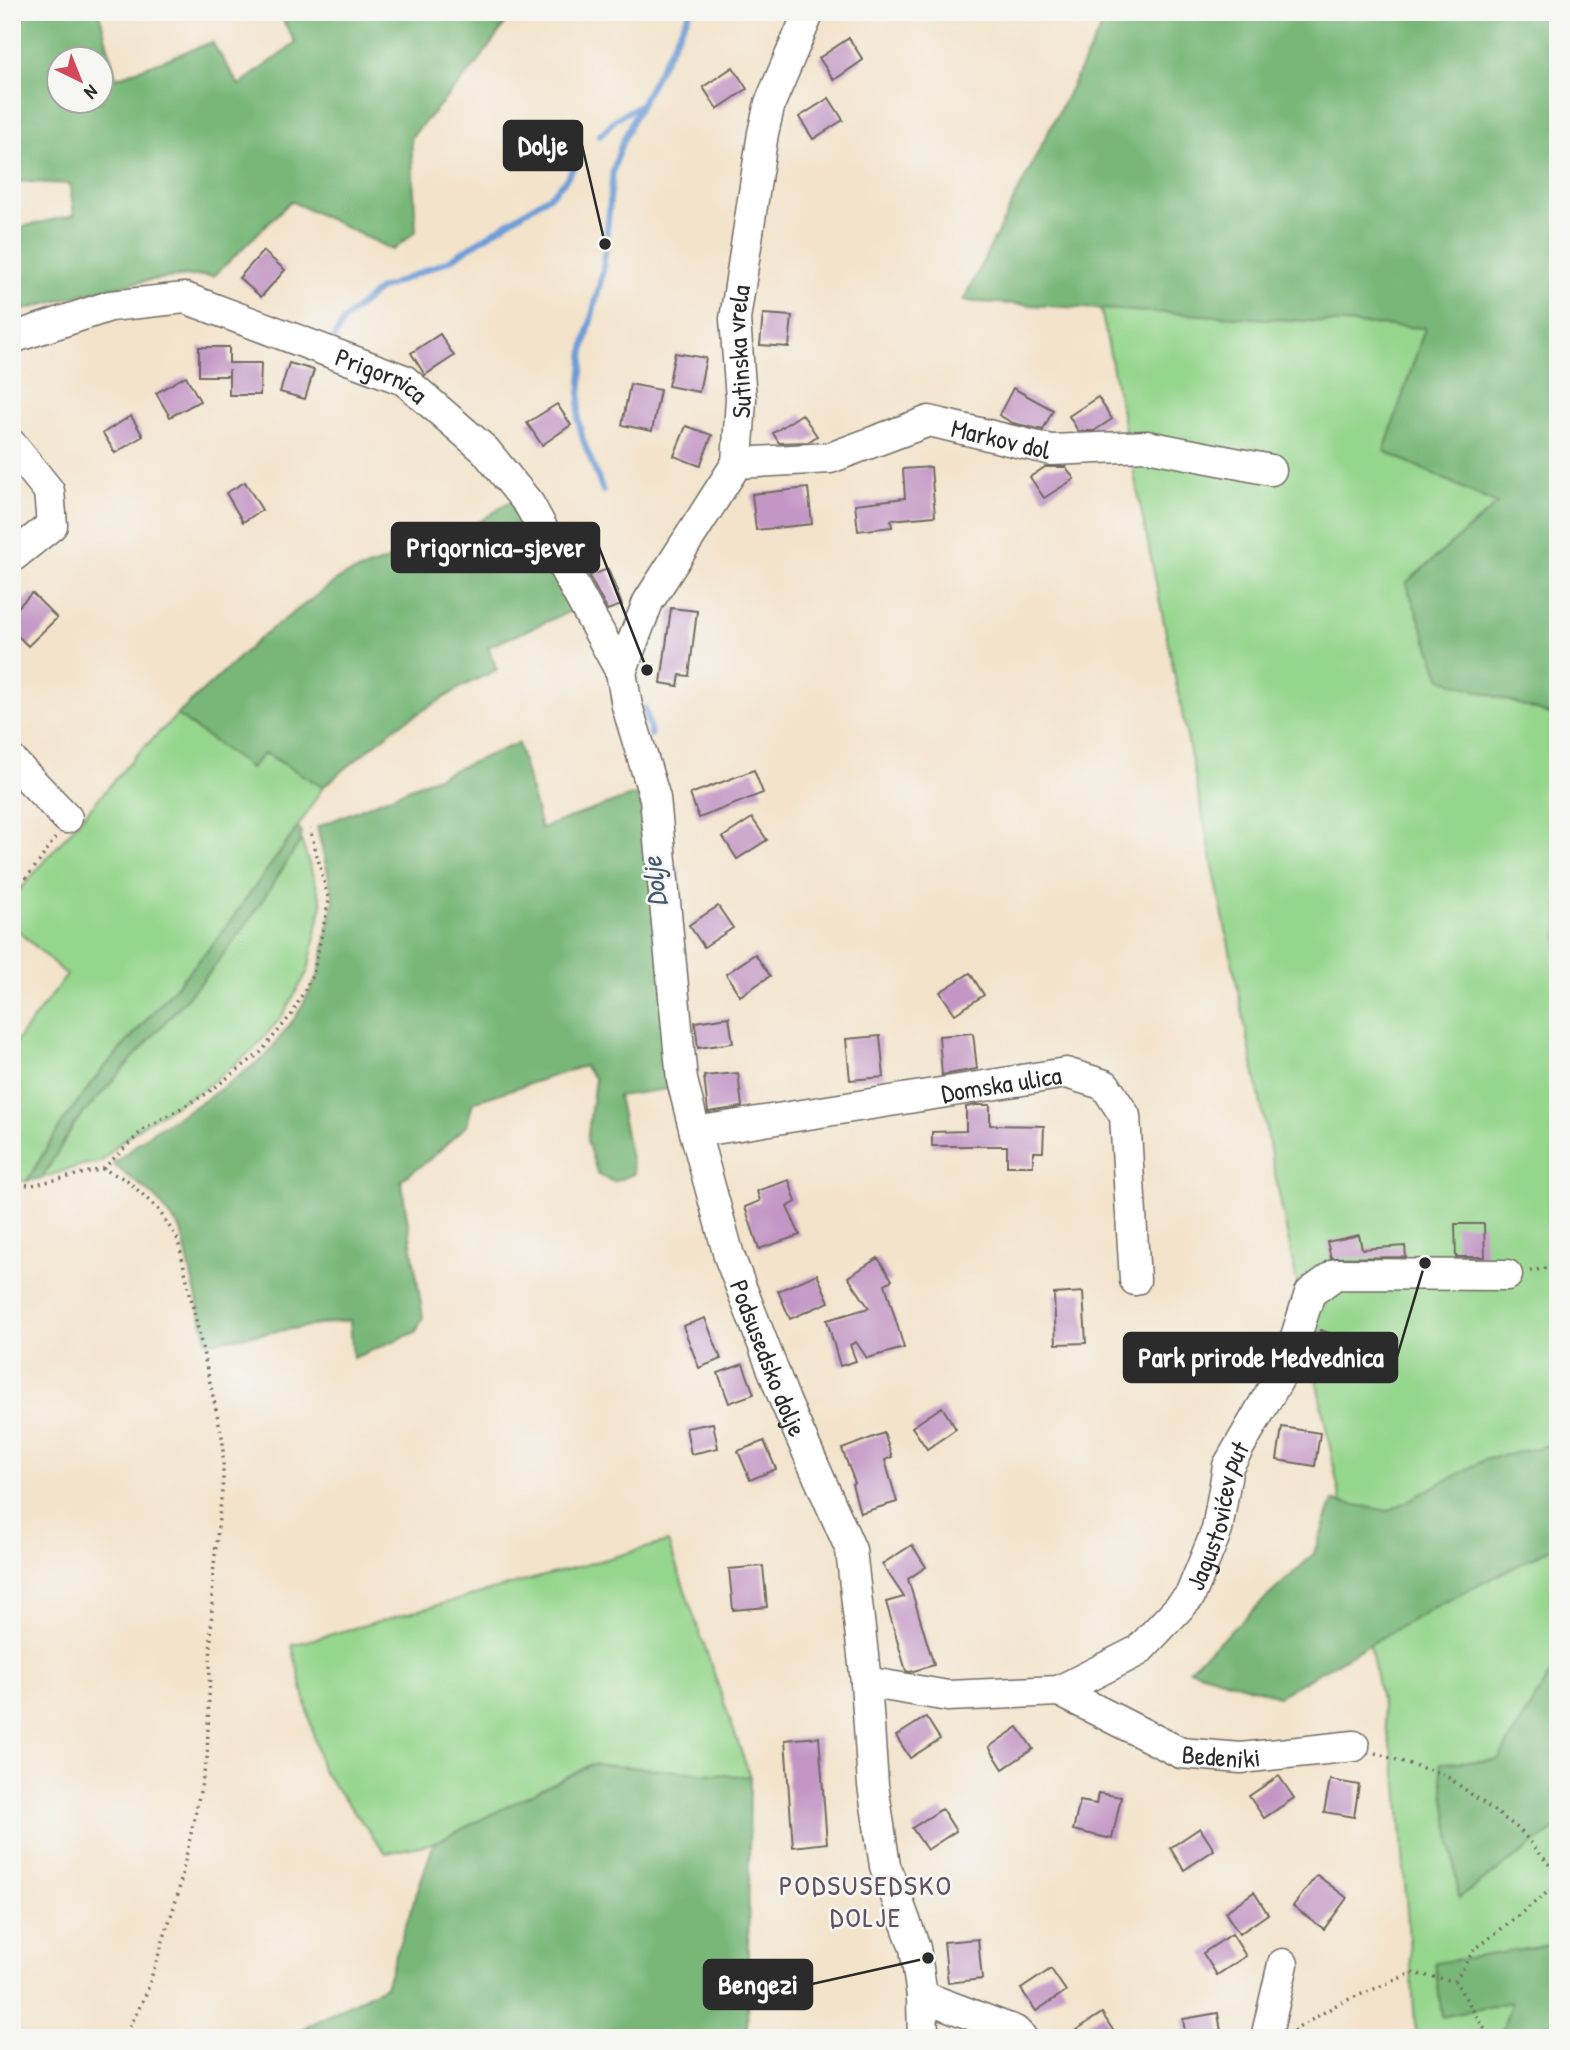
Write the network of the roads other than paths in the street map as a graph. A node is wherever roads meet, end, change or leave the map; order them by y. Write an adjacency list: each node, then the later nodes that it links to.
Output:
1 (809, 12): 4 (street, Sutinska vrela)
2 (12, 338): 7 (street, Prigornica)
3 (12, 445): 6 (street)
4 (737, 463): 5 (street, Markov dol); 7 (street, Sutinska vrela)
5 (1271, 470)
6 (12, 556)
7 (621, 672): 10 (street, Podsusedsko dolje)
8 (12, 761): 9 (street)
9 (68, 818)
10 (695, 1132): 12 (street, Domska ulica); 13 (street, Podsusedsko dolje)
11 (1507, 1275): 14 (street, Jagustovićev put)
12 (1135, 1280)
13 (866, 1682): 14 (street, Jagustovićev put); 17 (street, Podsusedsko dolje)
14 (1059, 1691): 15 (street, Bedeniki)
15 (1354, 1746)
16 (1283, 1964): 20 (street)
17 (922, 1996): 18 (street, Podsusedsko dolje); 19 (street)
18 (923, 2038)
19 (1021, 2038)
20 (1266, 2038)

